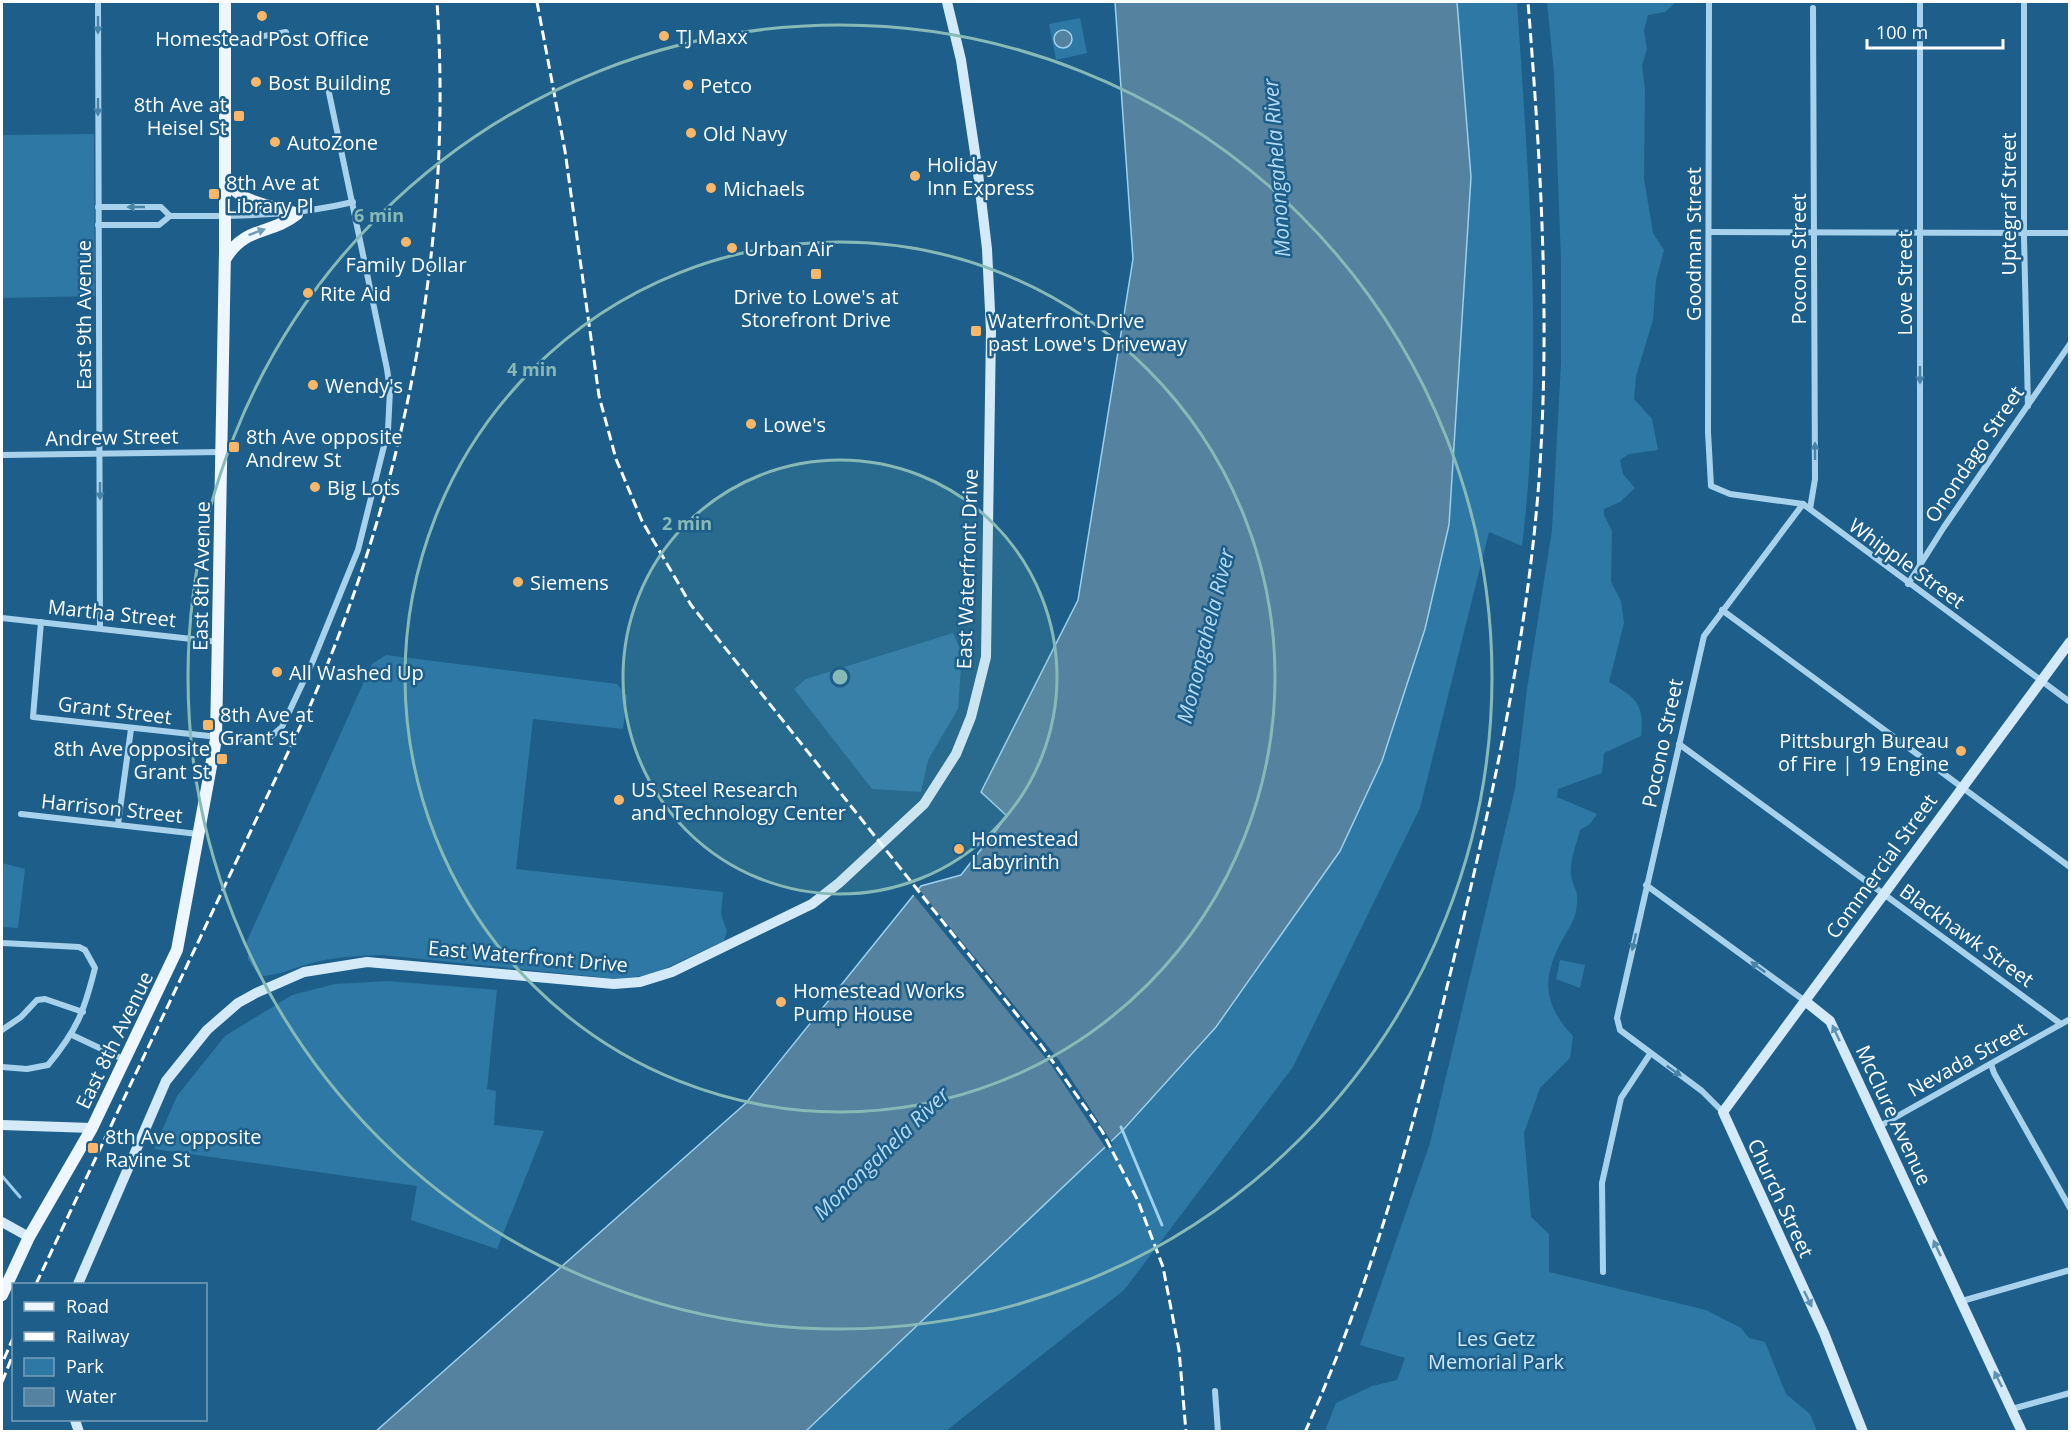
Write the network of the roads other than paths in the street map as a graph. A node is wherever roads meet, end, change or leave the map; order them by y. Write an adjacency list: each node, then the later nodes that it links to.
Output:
1 (98, 2): 13 (street, East 9th Avenue, one-way to 13)
2 (225, 2): 9 (main road, East 8th Avenue)
3 (947, 2): 73 (street, East Waterfront Drive)
4 (1709, 2): 18 (street, Goodman Street)
5 (1920, 2): 19 (street, Love Street)
6 (2024, 2): 21 (street, Uptegraf Street)
7 (1813, 8): 20 (street, Pocono Street)
8 (286, 32): 9 (street)
9 (225, 43): 11 (main road, East 8th Avenue)
10 (328, 88): 12 (street, Grant Street)
11 (225, 178): 14 (main road); 16 (main road, East 8th Avenue)
12 (353, 202): 14 (street); 43 (street, Grant Street)
13 (98, 207): 15 (street, one-way to 13); 17 (street, East 9th Avenue)
14 (297, 214): 16 (street); 23 (main road, one-way to 14)
15 (170, 216): 16 (street); 17 (street)
16 (225, 216): 23 (main road, East 8th Avenue)
17 (98, 225): 27 (street, East 9th Avenue)
18 (1709, 232): 20 (street); 29 (street, Goodman Street)
19 (1920, 232): 20 (street); 21 (street); 32 (street, Love Street, one-way to 32)
20 (1815, 233): 31 (street, Pocono Street, one-way to 20)
21 (2024, 233): 22 (street); 25 (street, Uptegraf Street)
22 (2070, 233)
23 (225, 261): 26 (main road, East 8th Avenue)
24 (2070, 344): 25 (street, Onondago Street)
25 (2028, 406): 32 (street, Onondago Street)
26 (222, 452): 27 (street, Andrew Street); 38 (main road, East 8th Avenue)
27 (100, 453): 28 (street, Andrew Street); 37 (street, East 9th Avenue, one-way to 37)
28 (2, 455)
29 (1711, 486): 30 (street, Whipple Street)
30 (1803, 504): 31 (street, Whipple Street); 34 (street, Pocono Street)
31 (1810, 509): 33 (street, Whipple Street)
32 (1920, 564): 33 (street, Onondago Street)
33 (1908, 584): 40 (street, Whipple Street)
34 (1722, 610): 44 (street, Pocono Street); 45 (street)
35 (2, 618): 36 (street, Martha Street)
36 (41, 622): 37 (street, Martha Street); 42 (street, Grant Street)
37 (100, 628): 38 (street, Martha Street)
38 (220, 642): 43 (main road, East 8th Avenue)
39 (2070, 642): 40 (street, Commercial Street)
40 (2041, 681): 41 (street, Whipple Street); 45 (street, Commercial Street)
41 (2070, 702)
42 (131, 729): 43 (street, Grant Street); 47 (street)
43 (216, 739): 48 (main road, East 8th Avenue)
44 (1679, 744): 50 (street, Pocono Street); 51 (street, Blackhawk Street)
45 (1961, 788): 49 (street); 51 (street, Commercial Street)
46 (21, 814): 47 (street, Harrison Street)
47 (118, 825): 48 (street, Harrison Street)
48 (199, 834): 61 (main road, East 8th Avenue)
49 (2070, 867)
50 (1647, 885): 53 (street, McClure Avenue, one-way to 50); 55 (street, Pocono Street, one-way to 55)
51 (1883, 894): 53 (street, Commercial Street); 57 (street, Blackhawk Street)
52 (2, 944): 54 (street)
53 (1805, 1001): 64 (street, Commercial Street); 66 (street, McClure Avenue, one-way to 53)
54 (83, 1012): 58 (street); 59 (street)
55 (1617, 1018): 60 (street, Church Street)
56 (2070, 1019): 57 (street, Nevada Street)
57 (2061, 1024): 62 (street, Nevada Street)
58 (2, 1030)
59 (72, 1035): 61 (street); 63 (street)
60 (1650, 1054): 64 (street, Church Street, one-way to 64); 72 (street)
61 (126, 1060): 67 (main road, East 8th Avenue)
62 (1991, 1064): 66 (street, Nevada Street); 68 (street)
63 (2, 1067)
64 (1723, 1112): 80 (street, Church Street, one-way to 80)
65 (2, 1125): 67 (street)
66 (1880, 1126): 75 (street, McClure Avenue, one-way to 66)
67 (92, 1128): 70 (main road, East 8th Avenue)
68 (2070, 1208)
69 (2, 1222): 70 (street)
70 (29, 1238): 74 (main road, East 8th Avenue)
71 (2070, 1270): 75 (street)
72 (1603, 1272)
73 (78, 1283)
74 (2, 1295)
75 (1962, 1301): 78 (street, McClure Avenue, one-way to 75)
76 (1215, 1391): 79 (street)
77 (2070, 1393): 78 (street)
78 (2012, 1409): 81 (street, McClure Avenue)
79 (1218, 1431)
80 (1863, 1431)
81 (2022, 1431)

